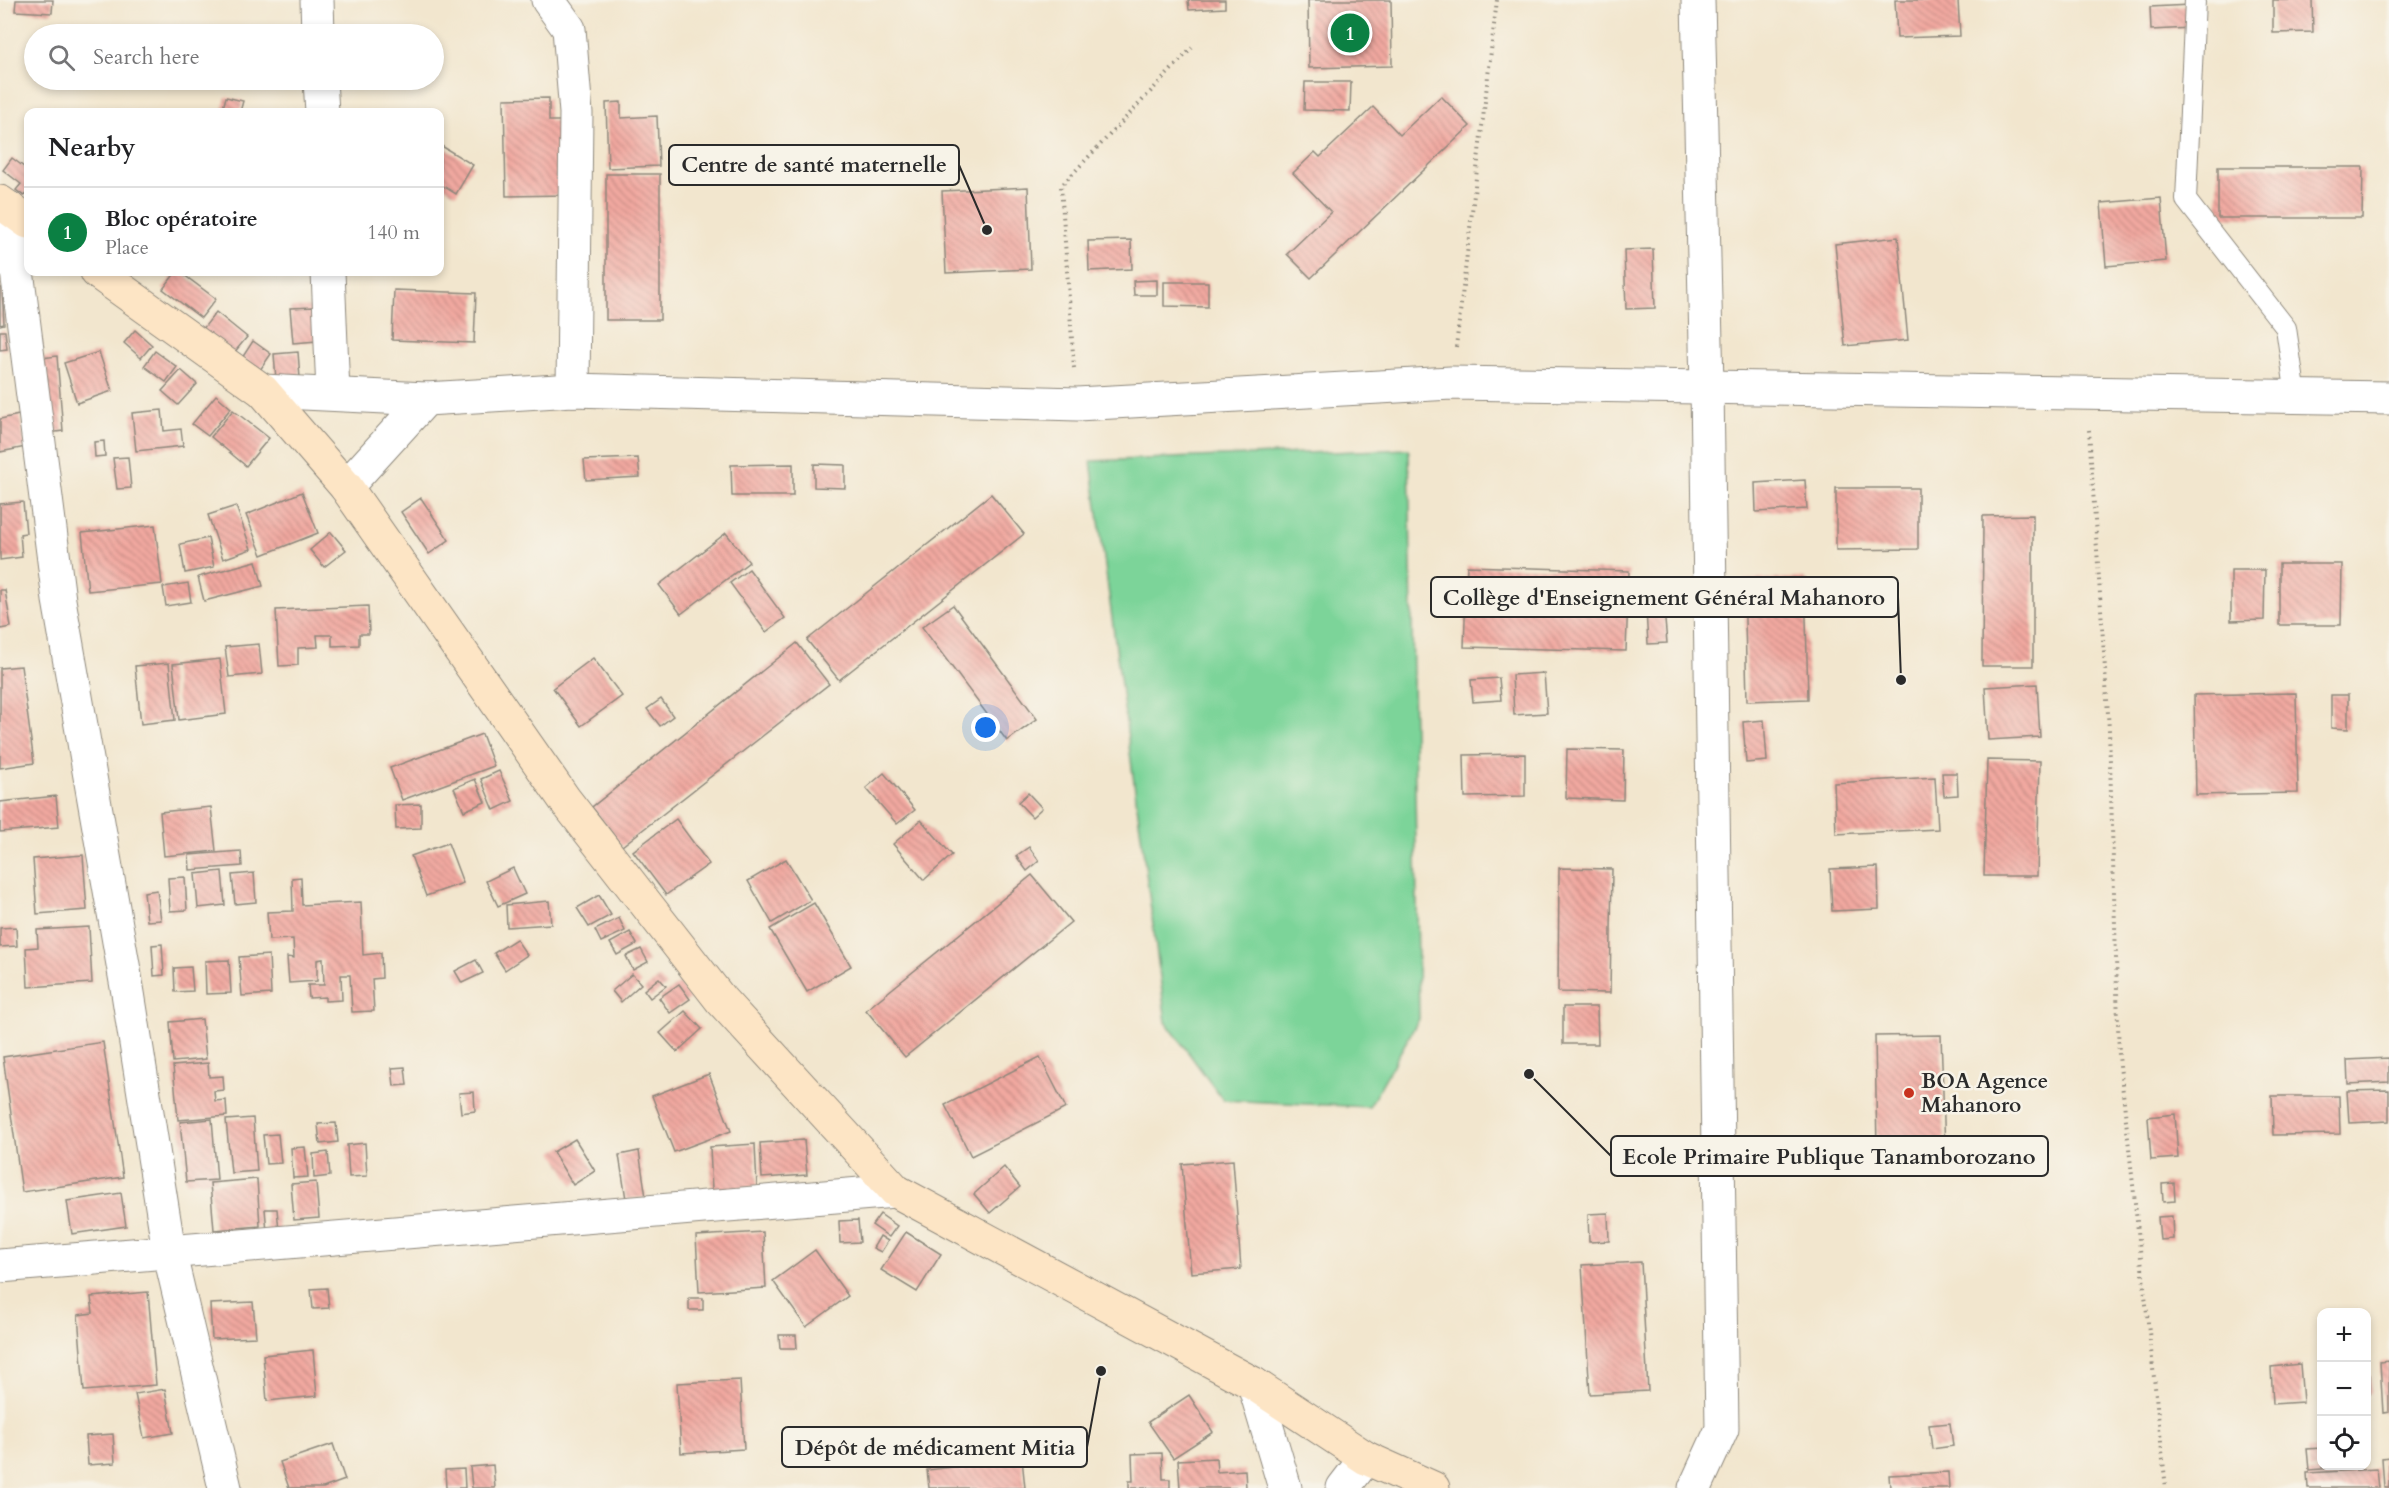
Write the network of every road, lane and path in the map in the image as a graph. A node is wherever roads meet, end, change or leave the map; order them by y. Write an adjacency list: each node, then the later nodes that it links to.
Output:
1 (317, 0): 6 (street)
2 (548, 0): 15 (street)
3 (1497, 0): 13 (path)
4 (1698, 0): 14 (street)
5 (2195, 0): 19 (lane)
6 (318, 24)
7 (1192, 48): 22 (path)
8 (321, 90): 9 (street)
9 (322, 108)
10 (12, 211): 25 (street)
11 (103, 276): 16 (street)
12 (328, 276): 17 (street)
13 (1451, 383): 14 (street); 22 (street)
14 (1707, 387): 18 (street); 33 (street)
15 (573, 390): 21 (street); 22 (street)
16 (263, 391): 17 (street); 23 (street)
17 (333, 393): 21 (street)
18 (2086, 393): 19 (street); 34 (path)
19 (2296, 396): 20 (street)
20 (2389, 398)
21 (426, 399): 23 (street)
22 (1077, 404)
23 (346, 487): 24 (street)
24 (897, 1191): 25 (street); 27 (street)
25 (169, 1251): 26 (street); 29 (street)
26 (0, 1266)
27 (1254, 1384): 28 (street); 30 (street)
28 (1366, 1458): 31 (street); 32 (street)
29 (225, 1488)
30 (1285, 1488)
31 (1343, 1488)
32 (1433, 1488)
33 (1695, 1488)
34 (2166, 1488)

